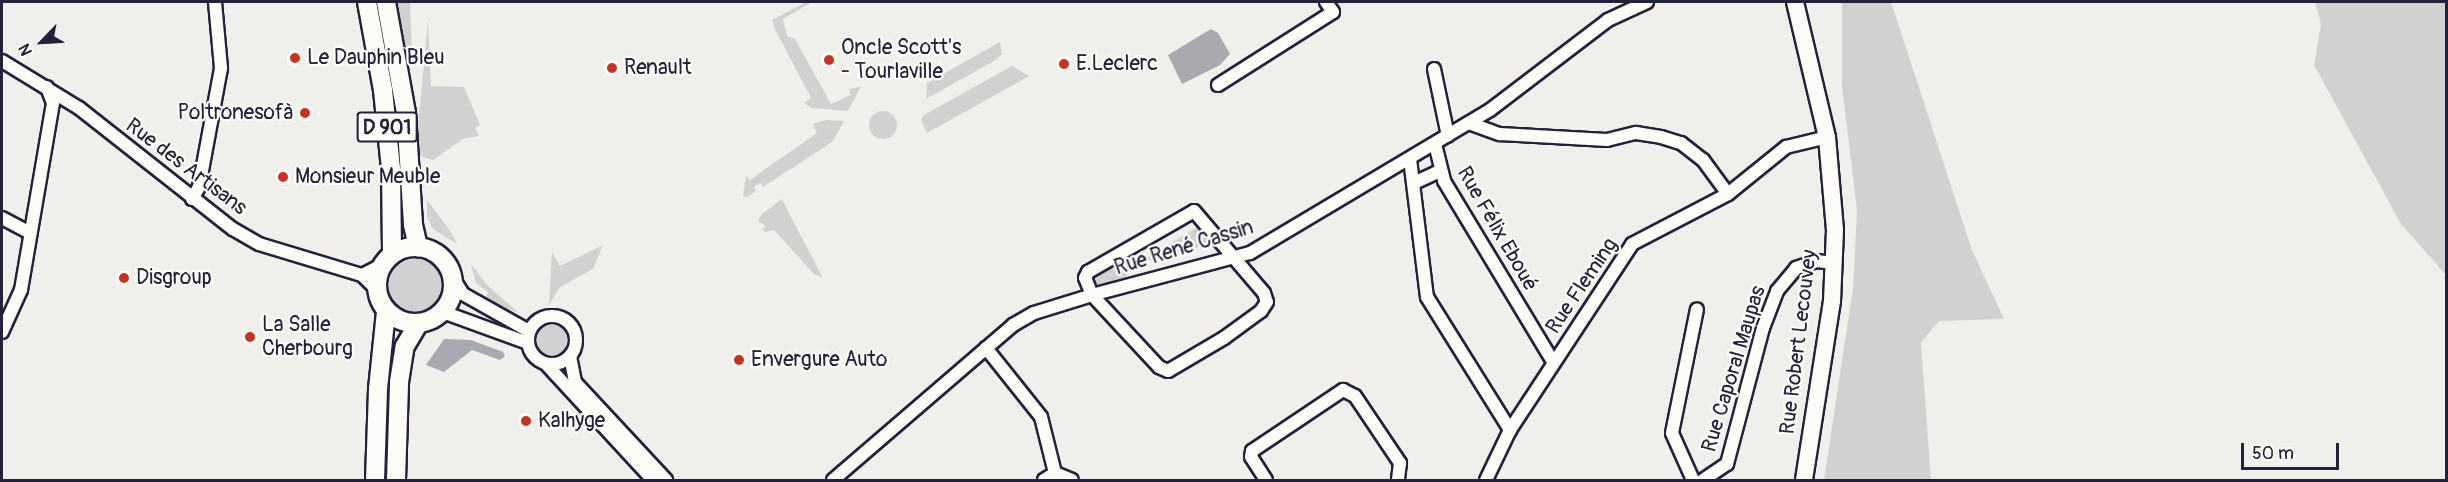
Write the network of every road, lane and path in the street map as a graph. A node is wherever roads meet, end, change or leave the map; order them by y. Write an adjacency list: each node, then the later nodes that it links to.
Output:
1 (214, 2): 19 (street)
2 (367, 2): 24 (main road, D 901)
3 (386, 2): 22 (main road, D 901)
4 (1326, 2): 9 (street)
5 (1647, 2): 11 (street, Rue René Cassin)
6 (1795, 2): 13 (street, Rue Robert Lecouvey)
7 (2, 61): 10 (street, Rue des Artisans)
8 (1434, 69): 12 (street)
9 (1218, 85)
10 (47, 87): 19 (street, Rue des Artisans); 21 (street)
11 (1469, 123): 12 (street, Rue René Cassin); 18 (street)
12 (1448, 136): 14 (street, Rue René Cassin)
13 (1827, 137): 18 (street, Rue Fleming); 25 (street, Rue Robert Lecouvey)
14 (1435, 144): 15 (street, Rue René Cassin); 16 (street, Rue Félix Eboué)
15 (1410, 159): 17 (street); 23 (street, Rue René Cassin)
16 (1440, 171): 17 (street); 38 (street, Rue Félix Eboué)
17 (1414, 183): 40 (street)
18 (1728, 194): 38 (street, Rue Fleming)
19 (192, 199): 26 (street, Rue des Artisans)
20 (2, 218): 21 (street)
21 (30, 233): 34 (street)
22 (418, 247): 24 (main road); 27 (main road)
23 (1234, 258): 29 (street, Rue René Cassin); 29 (street); 29 (street)
24 (387, 260): 26 (street); 28 (main road)
25 (1835, 263): 53 (street, Rue Caporal Maupas); 54 (street, Rue Robert Lecouvey)
26 (362, 274): 28 (street)
27 (453, 279): 32 (main road); 35 (street)
28 (377, 290): 31 (main road)
29 (1092, 295): 36 (street, Rue René Cassin)
30 (1697, 309): 52 (street, Rue Caporal Maupas)
31 (386, 311): 33 (main road); 42 (main road)
32 (443, 312): 33 (main road); 35 (street)
33 (418, 324): 43 (main road)
34 (2, 332)
35 (528, 337): 37 (street); 39 (street)
36 (986, 348): 41 (street); 46 (street, Rue René Cassin)
37 (570, 356): 39 (street); 45 (street)
38 (1553, 362): 40 (street, Rue Fleming)
39 (546, 364): 44 (street)
40 (1510, 430): 51 (street, Rue Fleming)
41 (1055, 473): 47 (street); 48 (street)
42 (375, 480)
43 (396, 480)
44 (653, 480)
45 (666, 480)
46 (833, 480)
47 (1044, 480)
48 (1072, 480)
49 (1266, 480): 50 (street)
50 (1398, 480)
51 (1486, 480)
52 (1693, 480)
53 (1703, 480)
54 (1804, 480)

